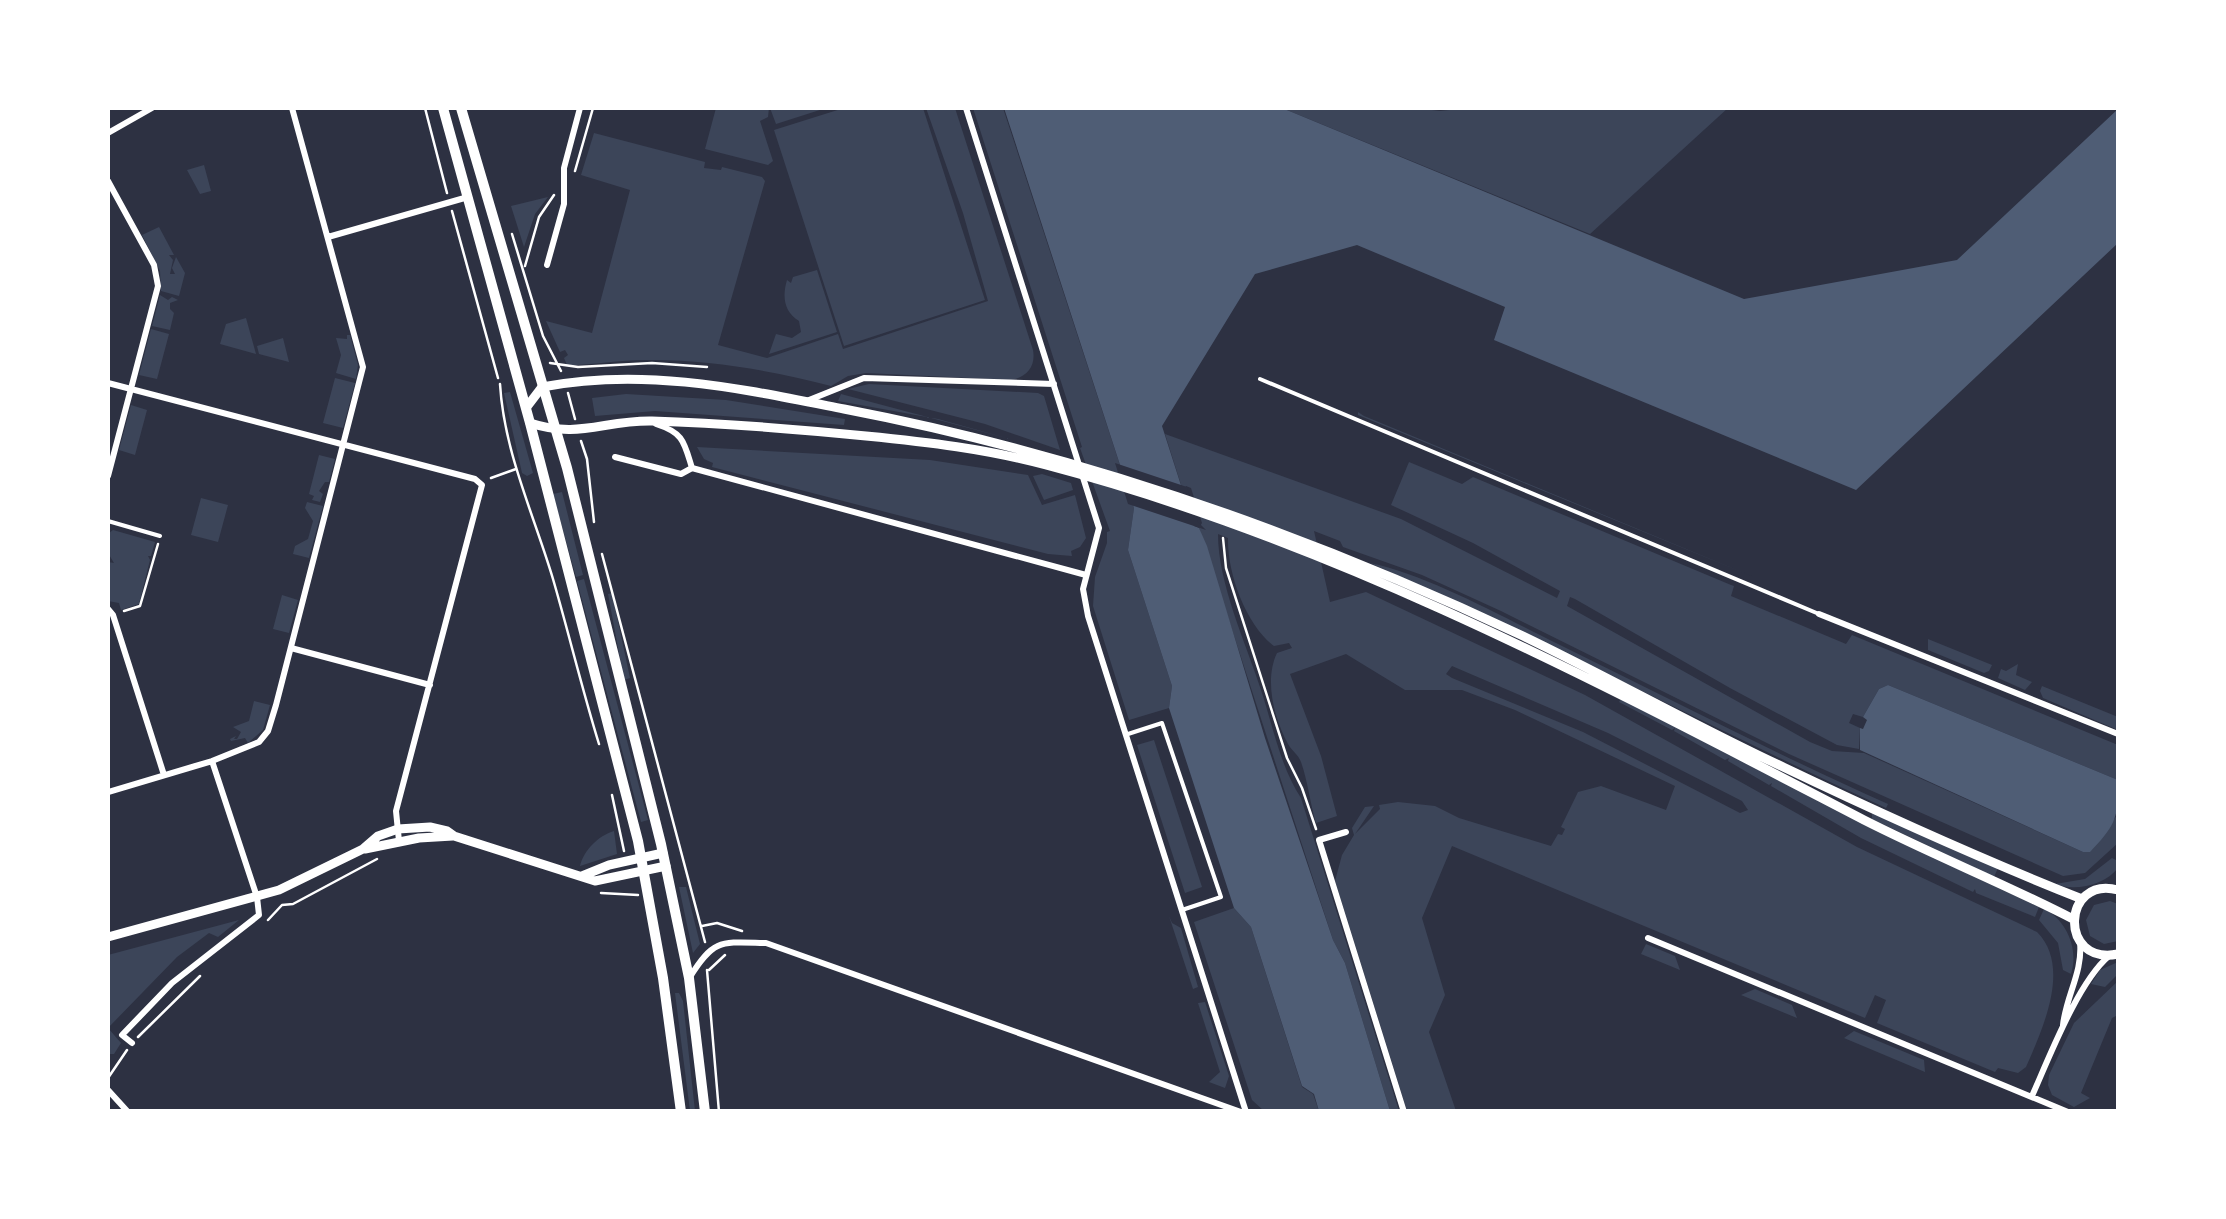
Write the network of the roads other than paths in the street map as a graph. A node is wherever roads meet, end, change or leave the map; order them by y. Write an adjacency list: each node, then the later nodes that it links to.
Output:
1 (152, 108): 7 (street)
2 (292, 108): 10 (street)
3 (443, 108): 9 (main road)
4 (461, 108): 15 (main road)
5 (580, 108): 11 (street)
6 (966, 108): 14 (street)
7 (108, 134)
8 (108, 181): 16 (street)
9 (469, 197): 10 (street); 18 (main road)
10 (328, 237): 22 (street)
11 (547, 265)
12 (1260, 380): 32 (lane)
13 (108, 383): 16 (street)
14 (1054, 384): 17 (street); 30 (street)
15 (542, 387): 17 (street); 18 (street); 21 (main road)
16 (131, 389): 22 (street); 26 (street)
17 (806, 402): 24 (street)
18 (526, 408): 20 (main road)
19 (646, 421): 21 (street); 24 (street); 25 (street)
20 (530, 423): 21 (street); 46 (main road)
21 (557, 432): 45 (main road)
22 (343, 444): 33 (street); 34 (street)
23 (615, 457): 25 (street)
24 (1042, 459): 29 (street)
25 (692, 468): 30 (street)
26 (108, 476)
27 (108, 521): 28 (lane)
28 (160, 536)
29 (1340, 562): 52 (street); 54 (street)
30 (1086, 575): 35 (street)
31 (110, 612): 38 (street)
32 (1819, 614): 36 (street)
33 (290, 648): 34 (street); 37 (street)
34 (430, 685): 40 (street)
35 (1126, 734): 53 (street); 53 (lane)
36 (2118, 734)
37 (212, 761): 38 (street); 51 (street)
38 (164, 775): 39 (street)
39 (108, 792)
40 (398, 829): 42 (street); 43 (street); 44 (street)
41 (1346, 832): 68 (street)
42 (454, 836): 43 (street); 49 (street)
43 (400, 841): 44 (street)
44 (362, 849): 51 (street)
45 (663, 853): 46 (street); 47 (main road)
46 (642, 858): 48 (main road); 49 (street)
47 (666, 866): 48 (street); 59 (main road)
48 (644, 871): 49 (street); 65 (main road)
49 (582, 876)
50 (2116, 886): 52 (street)
51 (257, 897): 55 (street); 61 (street)
52 (2082, 899): 54 (street)
53 (1182, 910): 67 (street)
54 (2074, 919): 57 (street)
55 (108, 937)
56 (1648, 938): 63 (street)
57 (2080, 942): 58 (street); 60 (street)
58 (2114, 954): 60 (street)
59 (689, 978): 66 (main road); 67 (street)
60 (2063, 1026): 63 (street)
61 (132, 1043)
62 (108, 1090): 64 (street)
63 (2032, 1096): 69 (street)
64 (128, 1112)
65 (681, 1112)
66 (705, 1112)
67 (1243, 1112)
68 (1404, 1112)
69 (2068, 1112)

